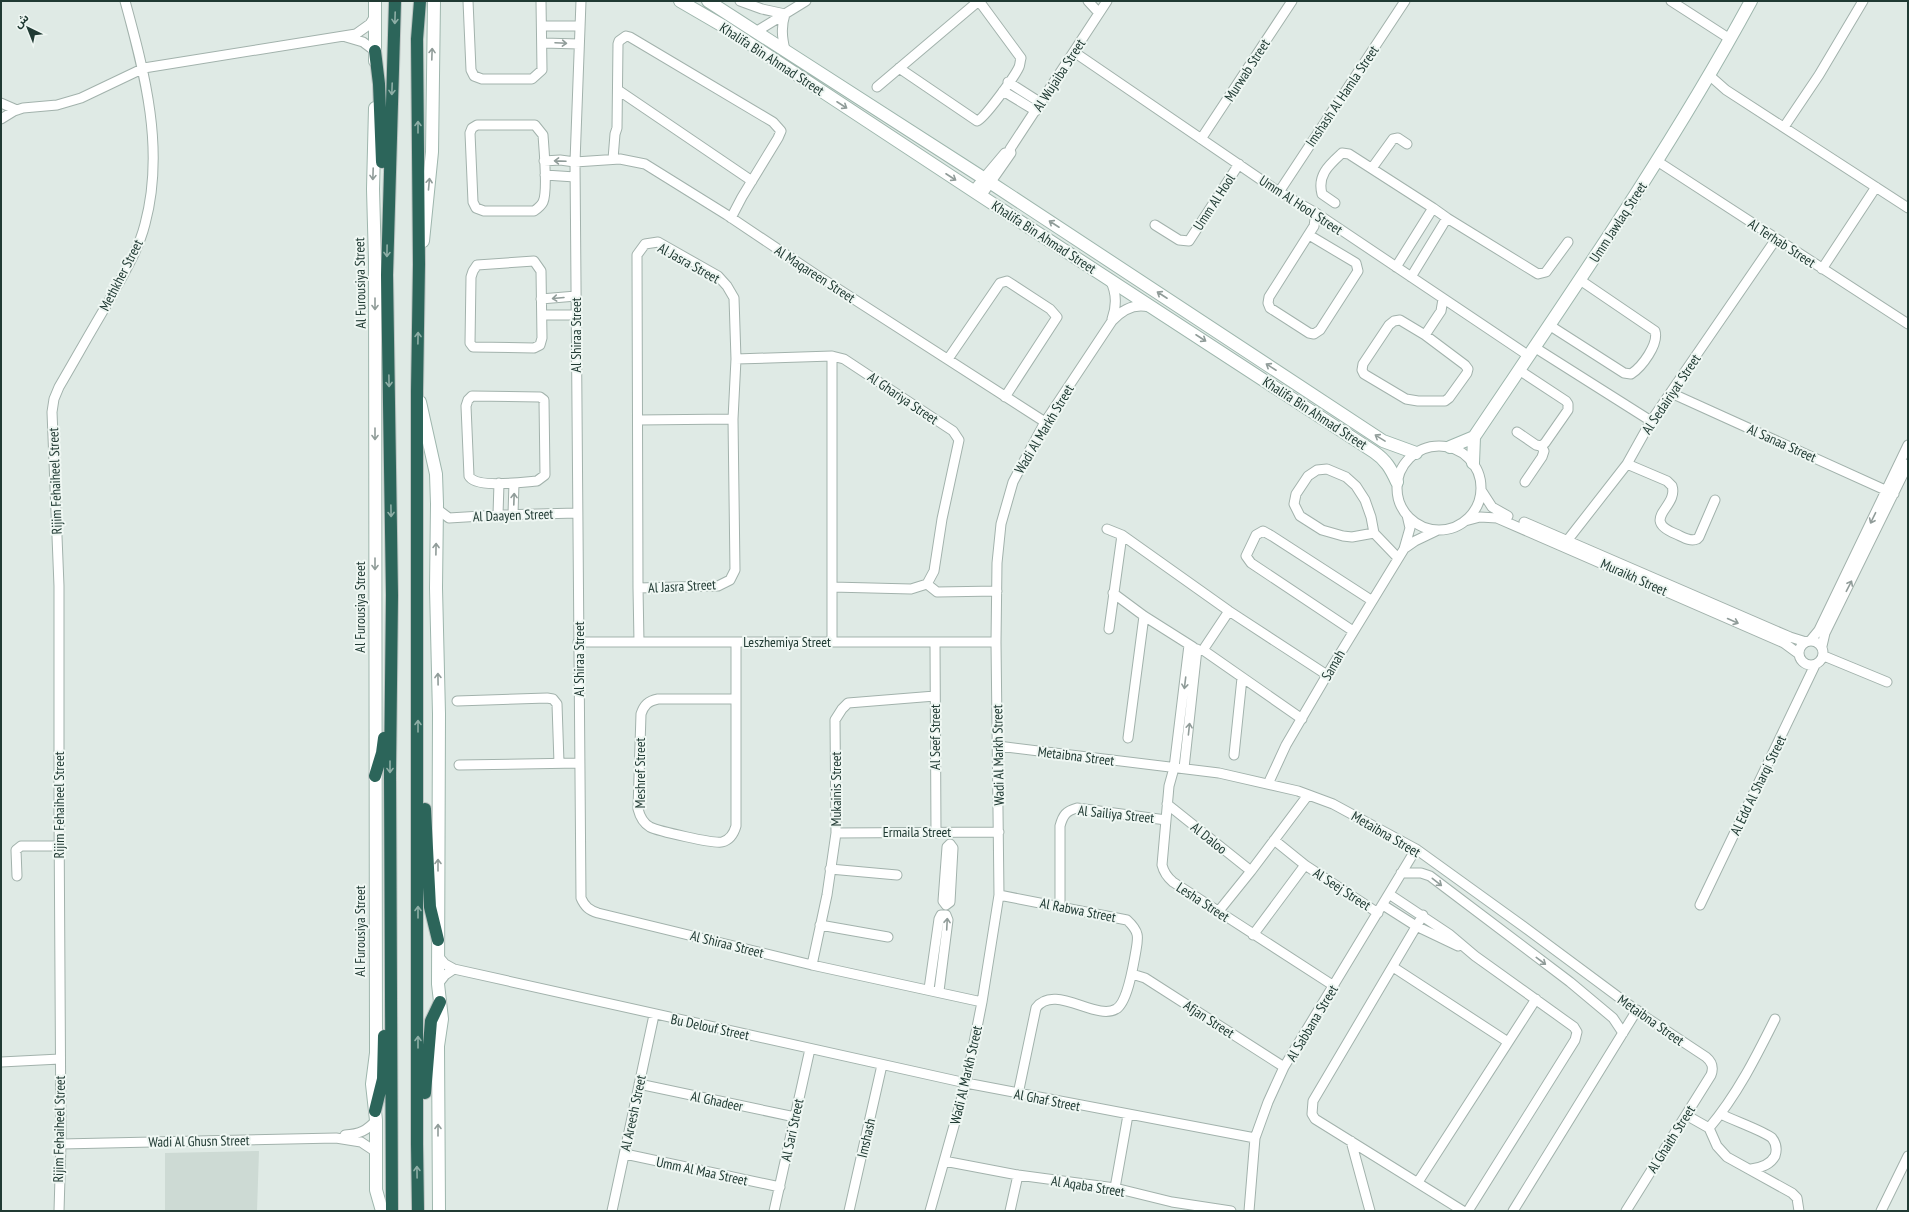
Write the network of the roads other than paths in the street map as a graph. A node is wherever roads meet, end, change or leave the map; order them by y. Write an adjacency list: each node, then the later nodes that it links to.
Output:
1 (125, 1): 33 (street, Methkher Street)
2 (375, 1): 22 (main road, Al Furousiya Street)
3 (395, 1): 64 (highway, Al Furousiya Street, one-way to 64)
4 (420, 1): 72 (highway, one-way to 4)
5 (434, 1): 72 (main road, one-way to 5)
6 (468, 1): 28 (street)
7 (541, 1): 23 (street)
8 (581, 1): 24 (street, Al Shiraa Street)
9 (680, 1): 60 (main road, Khalifa Bin Ahmad Street, one-way to 60)
10 (708, 1): 25 (main road, Khalifa Bin Ahmad Street)
11 (740, 1): 21 (street)
12 (806, 1): 21 (street)
13 (1088, 1): 20 (street)
14 (1107, 1): 20 (street, Al Wujaiba Street)
15 (1292, 1): 46 (street, Murwab Street)
16 (1405, 1): 59 (street, Imshash Al Hamla Street)
17 (1671, 1): 27 (street)
18 (1751, 1): 27 (main road, Umm Jawlaq Street)
19 (1863, 1): 45 (street)
20 (1099, 12): 32 (street, Al Wujaiba Street)
21 (785, 14): 25 (street); 30 (street)
22 (375, 16): 26 (street); 31 (main road, Al Furousiya Street)
23 (542, 26): 24 (street); 28 (street)
24 (580, 26): 29 (street, Al Shiraa Street)
25 (758, 31): 30 (main road, Khalifa Bin Ahmad Street)
26 (344, 37): 31 (street); 33 (street)
27 (1730, 39): 35 (main road, Umm Jawlaq Street)
28 (543, 43): 29 (street, one-way to 29)
29 (579, 44): 51 (street, Al Shiraa Street)
30 (785, 50): 57 (main road, Khalifa Bin Ahmad Street)
31 (375, 52): 64 (highway); 170 (main road, Al Furousiya Street, one-way to 170)
32 (1074, 52): 41 (street, Al Wujaiba Street); 46 (street, Umm Al Hool Street)
33 (144, 68): 42 (street); 96 (street, Methkher Street)
34 (899, 68): 36 (street); 37 (street); 39 (street)
35 (1707, 78): 45 (street); 50 (main road, Umm Jawlaq Street)
36 (1008, 82): 39 (street); 41 (street)
37 (877, 87)
38 (618, 90): 48 (street); 56 (street); 56 (street)
39 (1003, 91): 43 (street)
40 (1, 103): 42 (street)
41 (1041, 103): 43 (street, Al Wujaiba Street)
42 (17, 110): 44 (street)
43 (1036, 111): 57 (street, Al Wujaiba Street)
44 (1, 119)
45 (1784, 127): 58 (street)
46 (1201, 139): 52 (street, Umm Al Hool Street)
47 (1407, 144): 53 (street)
48 (616, 159): 51 (street, Al Maqareen Street); 66 (street, Al Maqareen Street)
49 (544, 161): 51 (street, Al Maqareen Street, one-way to 49); 54 (street); 54 (street)
50 (1658, 161): 70 (street, Al Terhab Street); 77 (main road, Umm Jawlaq Street)
51 (575, 162): 55 (street, Al Shiraa Street)
52 (1239, 164): 59 (street, Umm Al Hool Street); 68 (street, Umm Al Hool)
53 (1372, 168): 61 (street); 62 (street)
54 (545, 175): 55 (street)
55 (575, 177): 78 (street, Al Shiraa Street)
56 (752, 181): 66 (street)
57 (987, 181): 60 (street, Al Wujaiba Street); 106 (main road, Khalifa Bin Ahmad Street, one-way to 57)
58 (1876, 187): 63 (street); 74 (street)
59 (1279, 192): 65 (street, Umm Al Hool Street)
60 (977, 194): 76 (main road, Khalifa Bin Ahmad Street)
61 (1335, 203)
62 (1433, 208): 67 (street); 73 (street)
63 (1908, 208)
64 (388, 212): 137 (highway, Al Furousiya Street, one-way to 137)
65 (1316, 213): 69 (street); 73 (street, Umm Al Hool Street)
66 (729, 217): 91 (street, Al Maqareen Street)
67 (1447, 218): 71 (street); 75 (street)
68 (1155, 225)
69 (1309, 235): 69 (street)
70 (1776, 239): 74 (street, Al Terhab Street); 94 (street, Al Sedairiyat Street)
71 (1568, 242)
72 (419, 264): 93 (highway, one-way to 72)
73 (1396, 267): 75 (street, Umm Al Hool Street)
74 (1822, 269): 85 (street, Al Terhab Street)
75 (1411, 277): 80 (street, Umm Al Hool Street)
76 (1110, 279): 81 (main road, Khalifa Bin Ahmad Street); 84 (street, Wadi Al Markh Street)
77 (1580, 280): 86 (main road, Umm Jawlaq Street); 86 (street)
78 (576, 296): 79 (street, one-way to 79); 82 (street, Al Shiraa Street)
79 (541, 299): 83 (street); 83 (street)
80 (1443, 299): 87 (street); 88 (street, Umm Al Hool Street)
81 (1156, 309): 84 (street, Wadi Al Markh Street); 110 (main road, Khalifa Bin Ahmad Street, one-way to 110)
82 (576, 314): 83 (street); 118 (street, Al Shiraa Street)
83 (542, 315)
84 (1112, 321): 100 (street, Wadi Al Markh Street)
85 (1908, 324)
86 (1549, 325): 88 (main road, Umm Jawlaq Street)
87 (1425, 335): 87 (street)
88 (1532, 352): 92 (main road, Umm Jawlaq Street); 99 (street, Umm Al Hool Street)
89 (832, 356): 90 (street); 132 (street, Al Ghariya Street); 133 (street)
90 (736, 359): 97 (street, Al Jasra Street); 98 (street, Al Jasra Street)
91 (948, 359): 95 (street, Al Maqareen Street); 95 (street)
92 (1519, 370): 102 (main road, Umm Jawlaq Street); 104 (street)
93 (417, 391): 117 (main road); 171 (highway, one-way to 93)
94 (1671, 393): 99 (street, Al Sedairiyat Street); 115 (street, Al Sanaa Street)
95 (1005, 397): 100 (street, Al Maqareen Street)
96 (54, 399): 181 (street, Rijim Fehaiheel Street)
97 (733, 419): 98 (street); 134 (street, Al Jasra Street)
98 (638, 420): 134 (street, Al Jasra Street)
99 (1651, 421): 108 (street, Al Sedairiyat Street)
100 (1045, 422): 135 (street, Wadi Al Markh Street)
101 (1518, 432): 104 (street)
102 (1474, 437): 105 (main road); 107 (main road)
103 (1908, 445): 115 (street)
104 (1541, 446): 111 (street)
105 (1450, 447): 106 (street); 107 (street)
106 (1416, 453): 110 (street)
107 (1473, 463): 114 (street)
108 (1627, 464): 116 (street); 129 (street, Al Sedairiyat Street)
109 (1908, 464): 115 (street)
110 (1397, 482): 121 (street)
111 (1525, 482)
112 (500, 483): 113 (street); 113 (street); 120 (street)
113 (514, 483): 119 (street, one-way to 113)
114 (1481, 490): 123 (street); 129 (street, Muraikh Street)
115 (1890, 492): 149 (street, one-way to 149); 150 (street, one-way to 115)
116 (1715, 500)
117 (437, 509): 122 (street); 126 (main road)
118 (577, 513): 119 (street, Al Daayen Street); 143 (street, Al Shiraa Street)
119 (513, 514): 120 (street, Al Daayen Street)
120 (498, 515): 122 (street, Al Daayen Street)
121 (1407, 516): 125 (street); 130 (street, Samah)
122 (449, 518): 126 (street)
123 (1465, 521): 125 (street); 129 (street, Muraikh Street)
124 (1108, 529): 128 (street)
125 (1438, 530): 130 (street, Samah)
126 (437, 533): 203 (main road, one-way to 126)
127 (1374, 533): 127 (street); 131 (street)
128 (1122, 536): 136 (street); 139 (street)
129 (1565, 543): 149 (street, Muraikh Street); 152 (street, Muraikh Street, one-way to 152)
130 (1404, 549): 131 (street, Samah)
131 (1398, 558): 138 (street, Samah)
132 (927, 584): 133 (street); 135 (street)
133 (832, 587): 146 (street)
134 (638, 588): 144 (street, Al Jasra Street)
135 (997, 591): 148 (street, Wadi Al Markh Street)
136 (1113, 593): 140 (street); 141 (street)
137 (392, 595): 170 (highway); 200 (highway, Al Furousiya Street, one-way to 200)
138 (1371, 600): 142 (street, Samah); 142 (street)
139 (1229, 611): 151 (street); 155 (street)
140 (1144, 616): 151 (street); 162 (street)
141 (1109, 629)
142 (1353, 631): 155 (street, Samah)
143 (578, 642): 144 (street, Leszhemiya Street); 166 (street, Al Shiraa Street)
144 (639, 642): 145 (street, Leszhemiya Street)
145 (736, 642): 146 (street, Leszhemiya Street); 159 (street, Meshref Street)
146 (832, 642): 147 (street, Leszhemiya Street)
147 (935, 642): 148 (street, Leszhemiya Street); 158 (street, Al Seef Street)
148 (996, 642): 163 (street, Wadi Al Markh Street)
149 (1808, 642): 150 (street); 152 (street)
150 (1822, 646): 153 (street)
151 (1196, 648): 156 (street); 168 (street, Lesha Street, one-way to 168); 169 (street, one-way to 151)
152 (1799, 654): 154 (street)
153 (1824, 656): 154 (street); 157 (street)
154 (1815, 665): 193 (street, Al Edd Al Sharqi Street)
155 (1326, 675): 161 (street, Samah)
156 (1242, 678): 161 (street); 164 (street)
157 (1887, 682)
158 (935, 696): 176 (street, Mukainis Street); 177 (street, Al Seef Street)
159 (736, 699): 159 (street, Meshref Street)
160 (457, 701): 165 (street)
161 (1302, 719): 172 (street, Samah)
162 (1128, 738)
163 (998, 746): 168 (street, Metaibna Street); 179 (street, Wadi Al Markh Street)
164 (1234, 755)
165 (558, 763): 166 (street); 167 (street)
166 (579, 763): 208 (street, Al Shiraa Street)
167 (459, 764)
168 (1174, 768): 169 (street, Metaibna Street); 174 (street, Lesha Street)
169 (1184, 768): 172 (street, Metaibna Street)
170 (375, 776): 234 (main road, Al Furousiya Street)
171 (418, 776): 203 (highway); 239 (highway, one-way to 171)
172 (1268, 784): 173 (street, Metaibna Street)
173 (1308, 794): 180 (street); 182 (street, Metaibna Street)
174 (1167, 804): 175 (street, Lesha Street); 185 (street, Al Daloo)
175 (1166, 820): 194 (street, Al Sailiya Street); 195 (street, Lesha Street)
176 (836, 832): 177 (street, Ermaila Street); 184 (street, Mukainis Street)
177 (936, 832): 178 (street, Ermaila Street)
178 (949, 832): 179 (street, Ermaila Street); 189 (street)
179 (999, 832): 191 (street, Wadi Al Markh Street)
180 (1274, 840): 183 (street, Al Seej Street); 185 (street)
181 (59, 846): 188 (street); 225 (street, Rijim Fehaiheel Street)
182 (1416, 849): 186 (street, Al Sabbana Street); 219 (street, Metaibna Street)
183 (1305, 865): 196 (street, Al Seej Street); 201 (street, Al Seej Street)
184 (830, 869): 187 (street); 198 (street, Mukainis Street)
185 (1251, 872): 195 (street)
186 (1401, 873): 190 (street, Al Sabbana Street); 222 (street, Metaibna Street, one-way to 222)
187 (897, 875)
188 (17, 876)
189 (948, 885)
190 (1389, 894): 192 (street, Al Sabbana Street); 197 (street)
191 (999, 895): 194 (street, Al Rabwa Street); 218 (street, Wadi Al Markh Street)
192 (1383, 905): 196 (street, Al Sabbana Street); 199 (street)
193 (1700, 905)
194 (1060, 906): 211 (street, Al Rabwa Street)
195 (1218, 912): 201 (street, Lesha Street)
196 (1378, 913): 213 (street, Al Sabbana Street)
197 (1423, 915): 199 (street); 205 (street)
198 (820, 925): 202 (street); 208 (street, Mukainis Street)
199 (1416, 926): 205 (street); 209 (street)
200 (391, 934): 234 (highway); 256 (highway, Al Furousiya Street)
201 (1253, 935): 213 (street, Lesha Street)
202 (888, 938)
203 (438, 940): 204 (main road)
204 (438, 956): 210 (street, Bu Delouf Street); 212 (main road)
205 (1475, 956): 216 (street)
206 (933, 960): 207 (street); 207 (street, one-way to 206); 214 (street)
207 (943, 961): 215 (street)
208 (812, 965): 214 (street, Al Shiraa Street)
209 (1393, 967): 223 (street); 242 (street)
210 (454, 969): 212 (street); 220 (street, Bu Delouf Street)
211 (1132, 974): 229 (street, Afjan Street); 232 (street, Al Rabwa Street)
212 (438, 984): 217 (main road)
213 (1334, 986): 229 (street, Al Sabbana Street)
214 (929, 989): 215 (street, Al Shiraa Street)
215 (939, 991): 218 (street, Al Shiraa Street)
216 (1536, 999): 223 (street); 268 (street)
217 (440, 1002): 239 (highway); 258 (main road, one-way to 217)
218 (982, 1002): 231 (street, Wadi Al Markh Street)
219 (1637, 1010): 222 (street); 228 (street, Metaibna Street)
220 (654, 1015): 224 (street, Bu Delouf Street); 230 (street, Al Areesh Street)
221 (1775, 1019): 233 (street)
222 (1623, 1033): 269 (street)
223 (1508, 1042): 250 (street)
224 (810, 1049): 227 (street, Bu Delouf Street); 237 (street, Al Sari Street)
225 (60, 1059): 226 (street); 243 (street, Rijim Fehaiheel Street)
226 (1, 1062)
227 (882, 1065): 231 (street, Bu Delouf Street); 261 (street, Imshash)
228 (1713, 1066): 236 (street, Al Ghaith Street)
229 (1284, 1067): 241 (street, Al Sabbana Street)
230 (640, 1084): 237 (street, Al Ghadeer); 245 (street, Al Areesh Street)
231 (966, 1084): 232 (street, Al Ghaf Street); 247 (street, Wadi Al Markh Street)
232 (1018, 1094): 235 (street, Al Ghaf Street)
233 (1720, 1114): 238 (street); 248 (street)
234 (375, 1115): 240 (street, Wadi Al Ghusn Street); 244 (main road, Al Furousiya Street)
235 (1128, 1115): 241 (street, Al Ghaf Street); 252 (street)
236 (1686, 1115): 238 (street); 270 (street, Al Ghaith Street)
237 (795, 1117): 251 (street, Al Sari Street)
238 (1709, 1128): 248 (street)
239 (418, 1130): 257 (highway, one-way to 239)
240 (336, 1138): 243 (street, Wadi Al Ghusn Street); 244 (street, Wadi Al Ghusn Street)
241 (1255, 1138): 265 (street, Al Sabbana Street)
242 (1351, 1141): 250 (street); 266 (street)
243 (61, 1144): 254 (street, Rijim Fehaiheel Street)
244 (376, 1152): 255 (main road, Al Furousiya Street)
245 (624, 1154): 251 (street, Umm Al Maa Street); 259 (street, Al Areesh Street)
246 (1908, 1156): 272 (street)
247 (944, 1161): 249 (street, Al Aqaba Street); 262 (street, Wadi Al Markh Street)
248 (1751, 1169): 271 (street)
249 (1018, 1175): 252 (street, Al Aqaba Street); 263 (street)
250 (1418, 1182): 267 (street)
251 (780, 1187): 260 (street, Al Sari Street)
252 (1115, 1188): 253 (street, Al Aqaba Street)
253 (1172, 1206): 264 (street, Al Aqaba Street)
254 (59, 1211)
255 (382, 1211)
256 (392, 1211)
257 (418, 1211)
258 (439, 1211)
259 (612, 1211)
260 (774, 1211)
261 (849, 1211)
262 (930, 1211)
263 (1010, 1211)
264 (1231, 1211)
265 (1249, 1211)
266 (1370, 1211)
267 (1463, 1211)
268 (1468, 1211)
269 (1513, 1211)
270 (1626, 1211)
271 (1800, 1211)
272 (1881, 1211)

